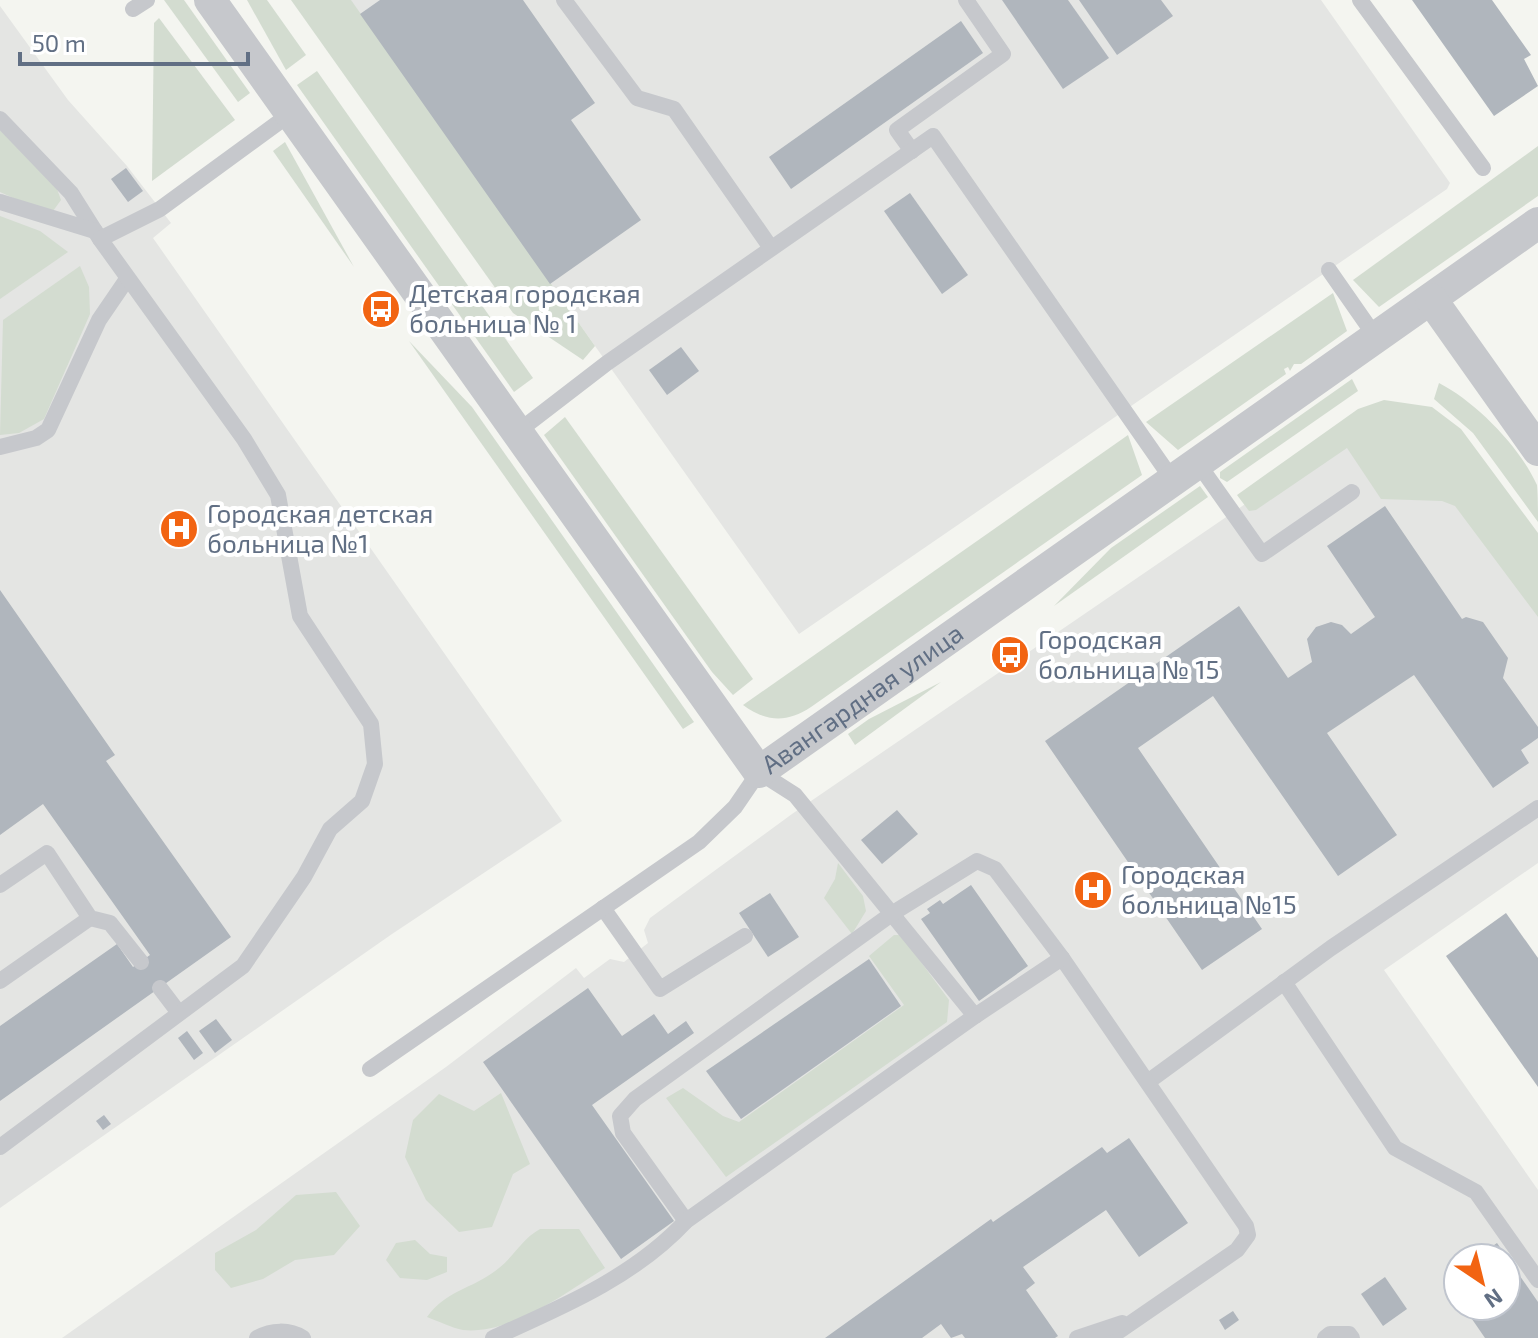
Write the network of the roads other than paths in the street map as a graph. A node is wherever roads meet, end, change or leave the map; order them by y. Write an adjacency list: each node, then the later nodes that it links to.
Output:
1 (210, 0): 5 (street, Авангардная улица)
2 (564, 0): 12 (lane)
3 (966, 0): 7 (lane)
4 (1360, 0): 8 (lane)
5 (290, 114): 11 (lane); 17 (street, Авангардная улица)
6 (0, 119): 11 (lane)
7 (912, 151): 12 (lane); 20 (lane)
8 (1483, 168)
9 (0, 202): 11 (lane)
10 (1538, 223): 15 (street, Авангардная улица)
11 (97, 235): 14 (lane)
12 (771, 248): 17 (lane)
13 (1329, 270): 16 (lane)
14 (127, 279): 18 (lane); 34 (lane)
15 (1431, 299): 16 (street, Авангардная улица); 19 (street)
16 (1375, 336): 20 (street, Авангардная улица)
17 (516, 433): 22 (street, Авангардная улица)
18 (0, 447)
19 (1538, 450)
20 (1184, 470): 21 (lane); 22 (street, Авангардная улица)
21 (1352, 492)
22 (759, 772): 25 (lane); 26 (lane)
23 (1538, 808): 32 (lane)
24 (0, 885): 27 (lane)
25 (603, 908): 28 (lane); 36 (lane)
26 (893, 913): 29 (lane); 35 (lane); 39 (lane)
27 (90, 918): 30 (lane); 31 (lane)
28 (745, 936)
29 (1062, 958): 35 (lane); 37 (lane)
30 (141, 962)
31 (0, 981)
32 (1284, 982): 37 (lane); 40 (lane)
33 (160, 988): 34 (lane)
34 (179, 1013): 38 (lane)
35 (975, 1016): 39 (lane)
36 (370, 1069)
37 (1149, 1081): 41 (lane)
38 (0, 1147)
39 (686, 1221): 44 (lane)
40 (1538, 1280)
41 (1135, 1319): 45 (lane); 46 (lane)
42 (257, 1338): 43 (lane)
43 (303, 1338)
44 (493, 1338)
45 (1077, 1338)
46 (1109, 1338)
47 (1325, 1338): 48 (lane)
48 (1352, 1338)

